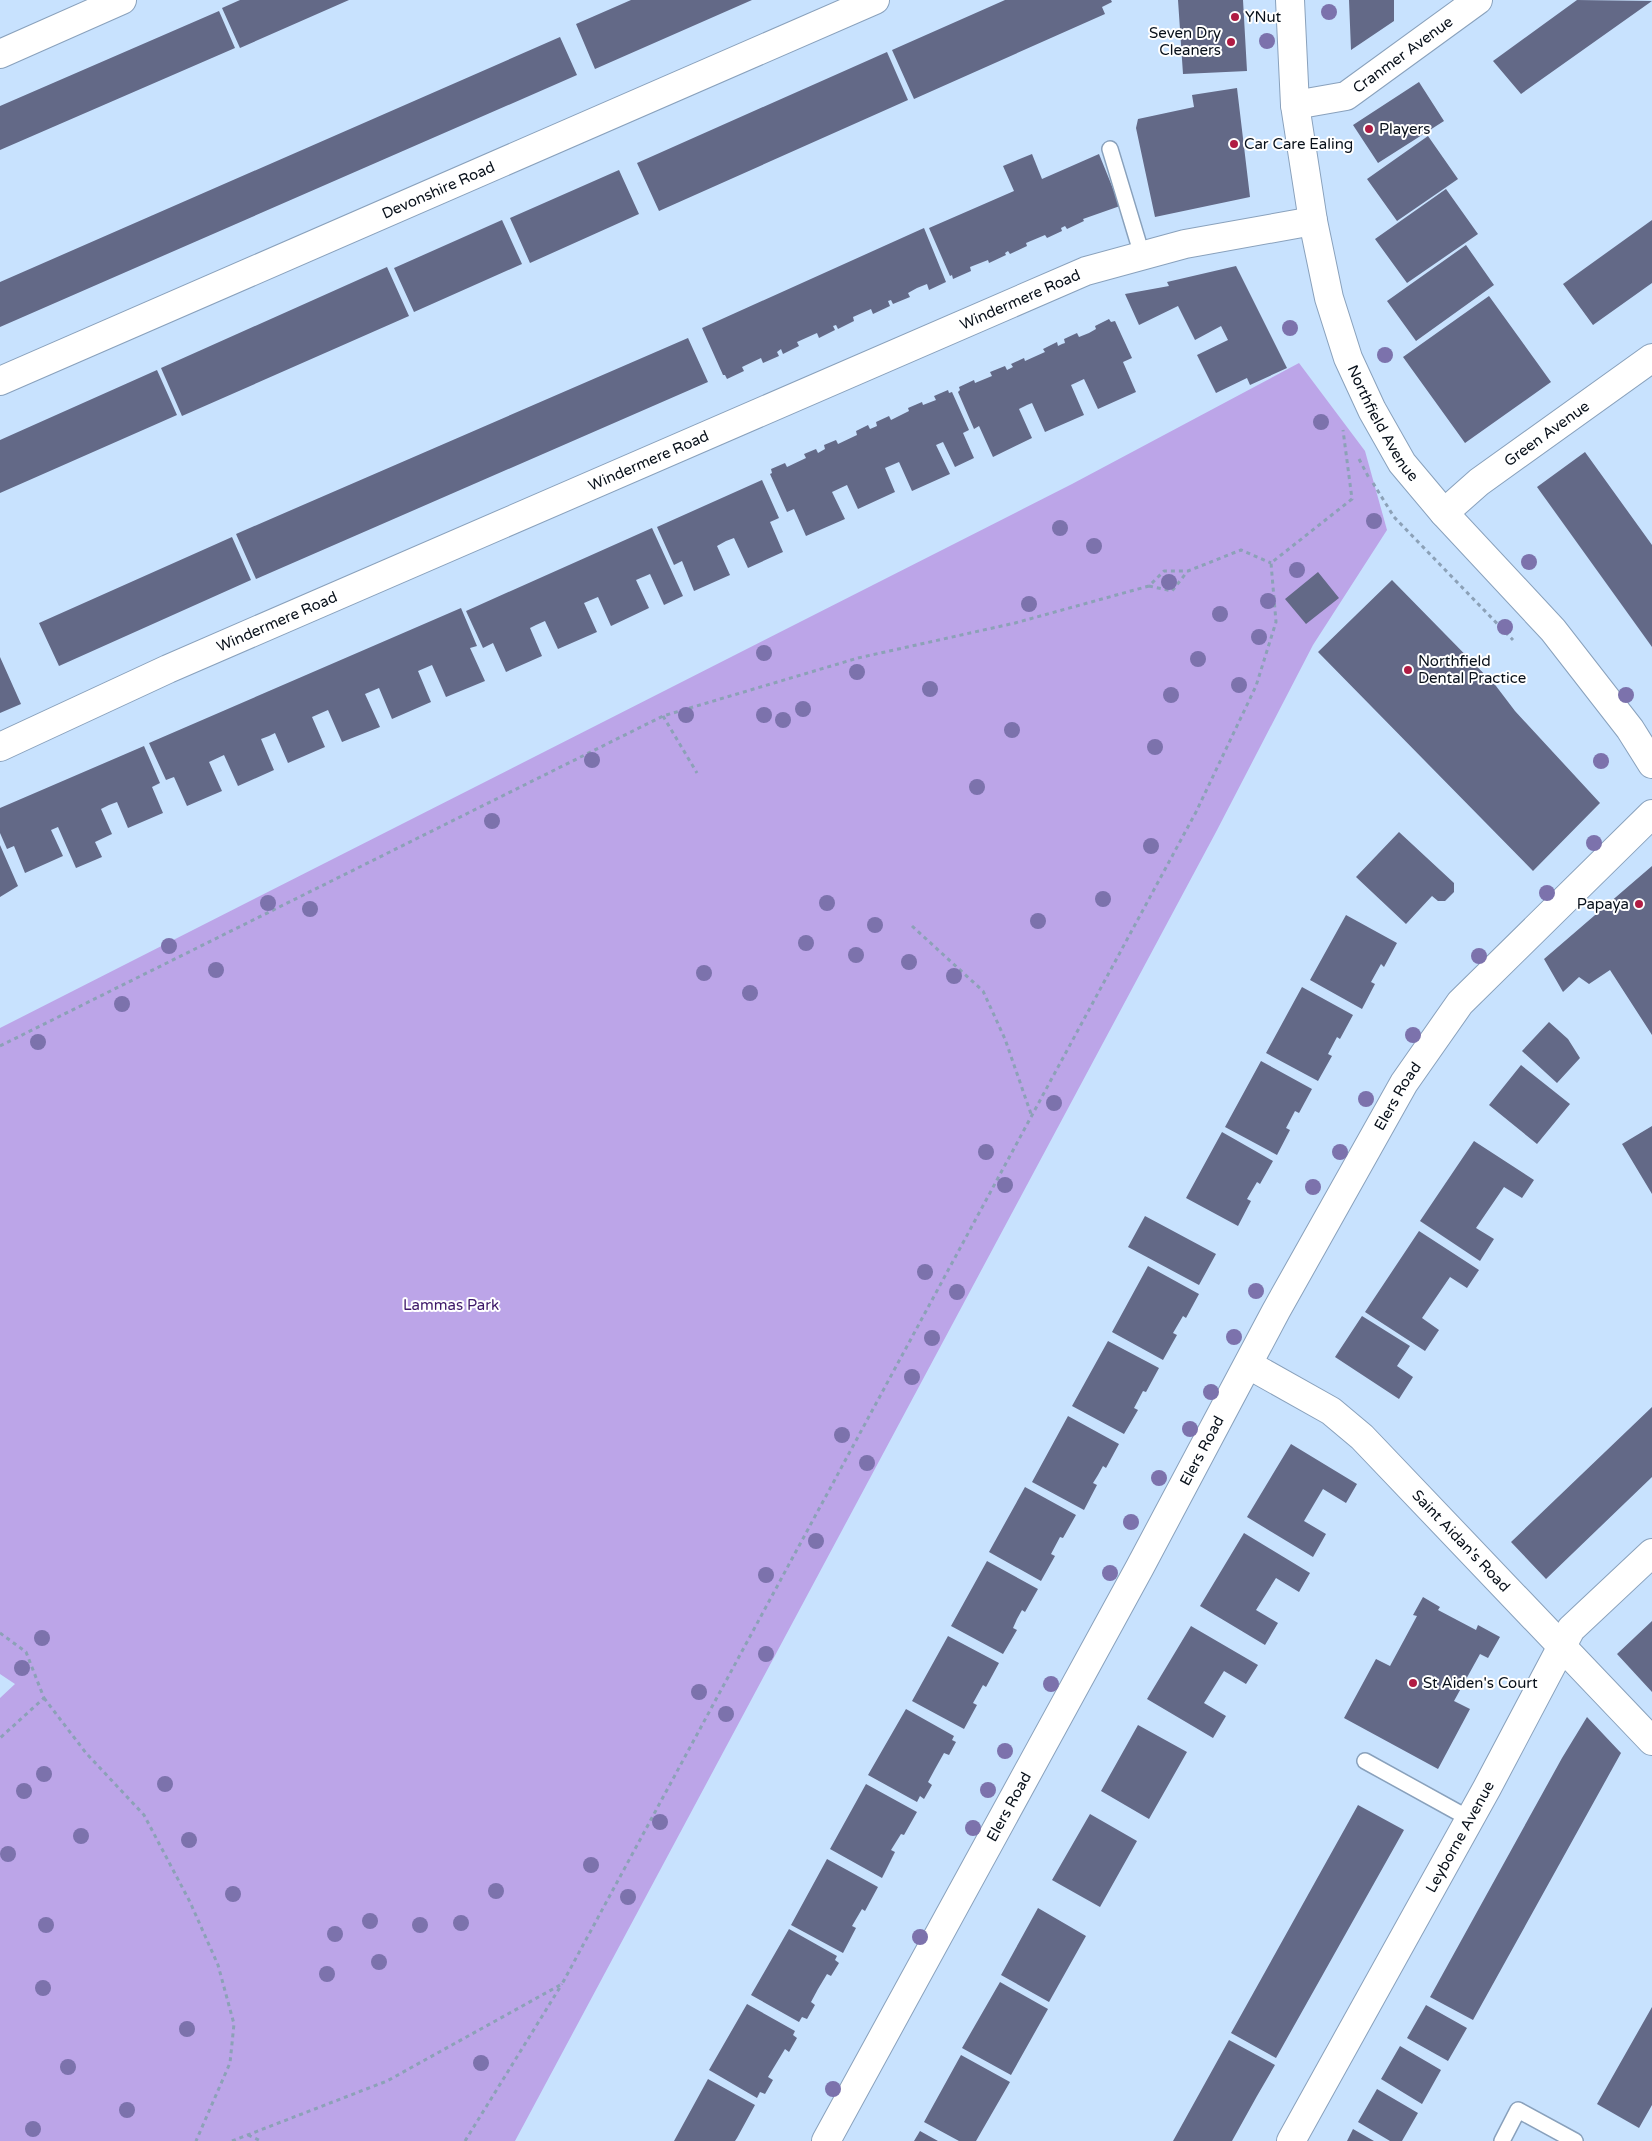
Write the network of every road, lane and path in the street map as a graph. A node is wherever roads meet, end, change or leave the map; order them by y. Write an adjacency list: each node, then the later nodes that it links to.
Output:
1 (122, 0): 5 (street)
2 (875, 0): 11 (street, Devonshire Road)
3 (1290, 0): 6 (street, Northfield Avenue)
4 (1478, 0): 6 (street, Cranmer Avenue)
5 (0, 54)
6 (1295, 105): 8 (street, Northfield Avenue)
7 (1110, 149): 9 (lane)
8 (1313, 221): 9 (street, Windermere Road); 14 (street, Northfield Avenue)
9 (1142, 255): 20 (street, Windermere Road)
10 (1652, 358): 14 (street, Green Avenue)
11 (0, 381)
12 (1350, 439): 15 (path)
13 (1358, 457): 18 (path)
14 (1444, 513): 21 (street, Northfield Avenue)
15 (1271, 564): 16 (path); 26 (path)
16 (1188, 571): 17 (path); 17 (path)
17 (1149, 586): 19 (path)
18 (1515, 642)
19 (663, 716): 22 (path); 25 (path)
20 (0, 747)
21 (1652, 764)
22 (697, 773)
23 (1652, 814): 27 (street, Elers Road)
24 (912, 926): 26 (path)
25 (0, 1046)
26 (1032, 1114): 36 (path)
27 (1249, 1365): 30 (street, Saint Aidan's Road); 42 (street, Elers Road)
28 (1652, 1553): 30 (street, Leyborne Avenue)
29 (0, 1632): 31 (path)
30 (1561, 1646): 33 (street, Saint Aidan's Road); 35 (street, Leyborne Avenue)
31 (44, 1698): 32 (path); 38 (path)
32 (0, 1738)
33 (1652, 1741)
34 (1365, 1761): 35 (lane)
35 (1470, 1820): 43 (street, Leyborne Avenue)
36 (562, 1984): 37 (path); 41 (path)
37 (248, 2135): 39 (path); 40 (path)
38 (196, 2141)
39 (232, 2141)
40 (261, 2141)
41 (465, 2141)
42 (826, 2141)
43 (1291, 2141)
44 (1502, 2141): 45 (lane)
45 (1575, 2141)

